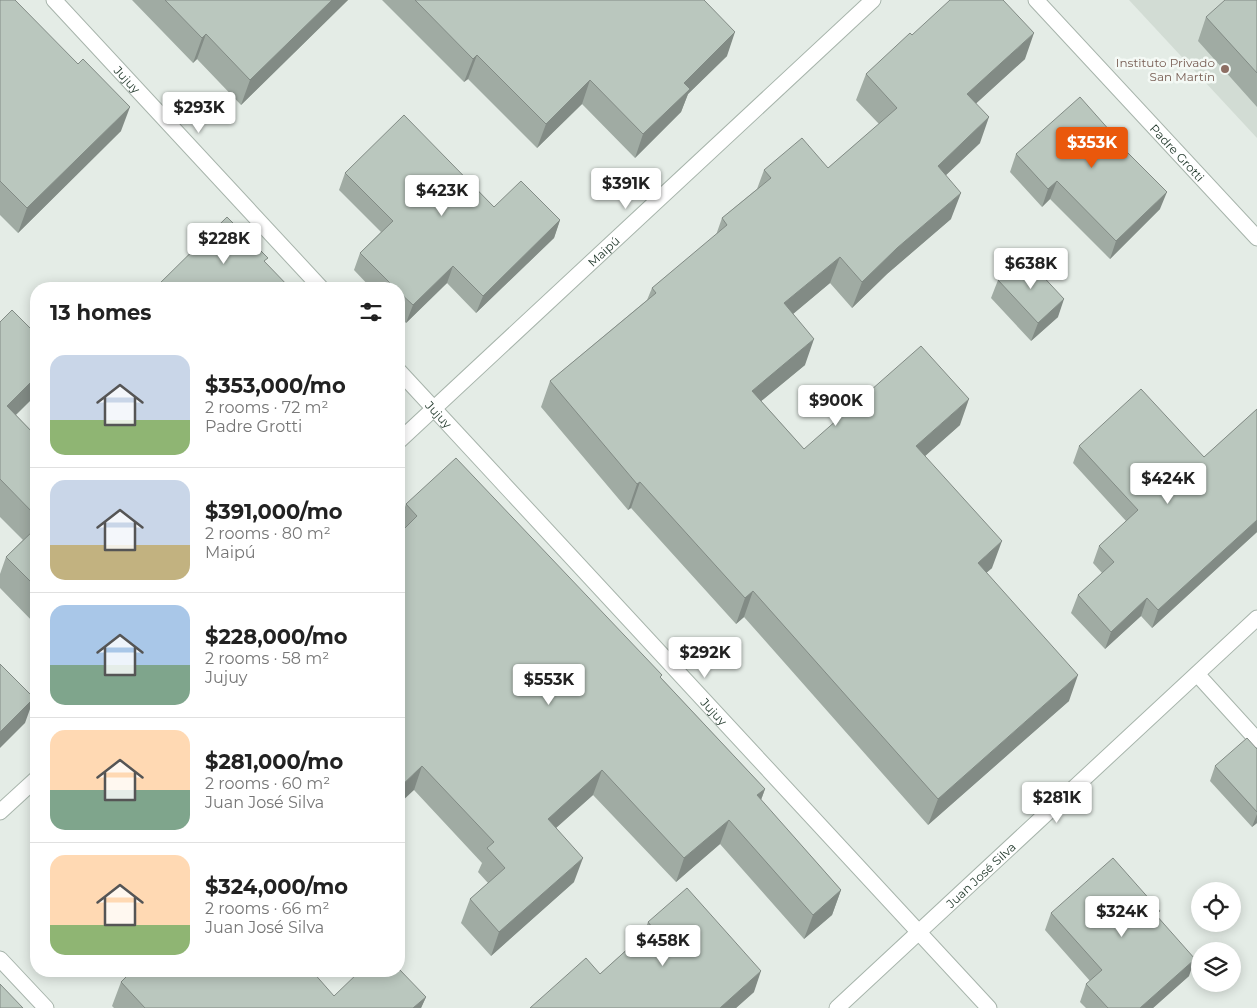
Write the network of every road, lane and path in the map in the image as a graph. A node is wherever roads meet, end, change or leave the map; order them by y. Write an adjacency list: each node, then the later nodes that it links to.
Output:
1 (54, 0): 5 (street, Jujuy)
2 (873, 0): 7 (street, Maipú)
3 (1036, 0): 4 (street, Padre Grotti)
4 (1257, 238)
5 (316, 282)
6 (405, 377): 7 (street, Jujuy)
7 (434, 408): 8 (street, Maipú); 14 (street, Jujuy)
8 (405, 435)
9 (1257, 618): 10 (street, Juan José Silva)
10 (1197, 674): 11 (street); 14 (street, Juan José Silva)
11 (1257, 740)
12 (30, 784): 13 (street)
13 (0, 812)
14 (919, 932): 17 (street, Juan José Silva); 18 (street, Jujuy)
15 (0, 959): 16 (street)
16 (46, 1008)
17 (837, 1008)
18 (989, 1008)

